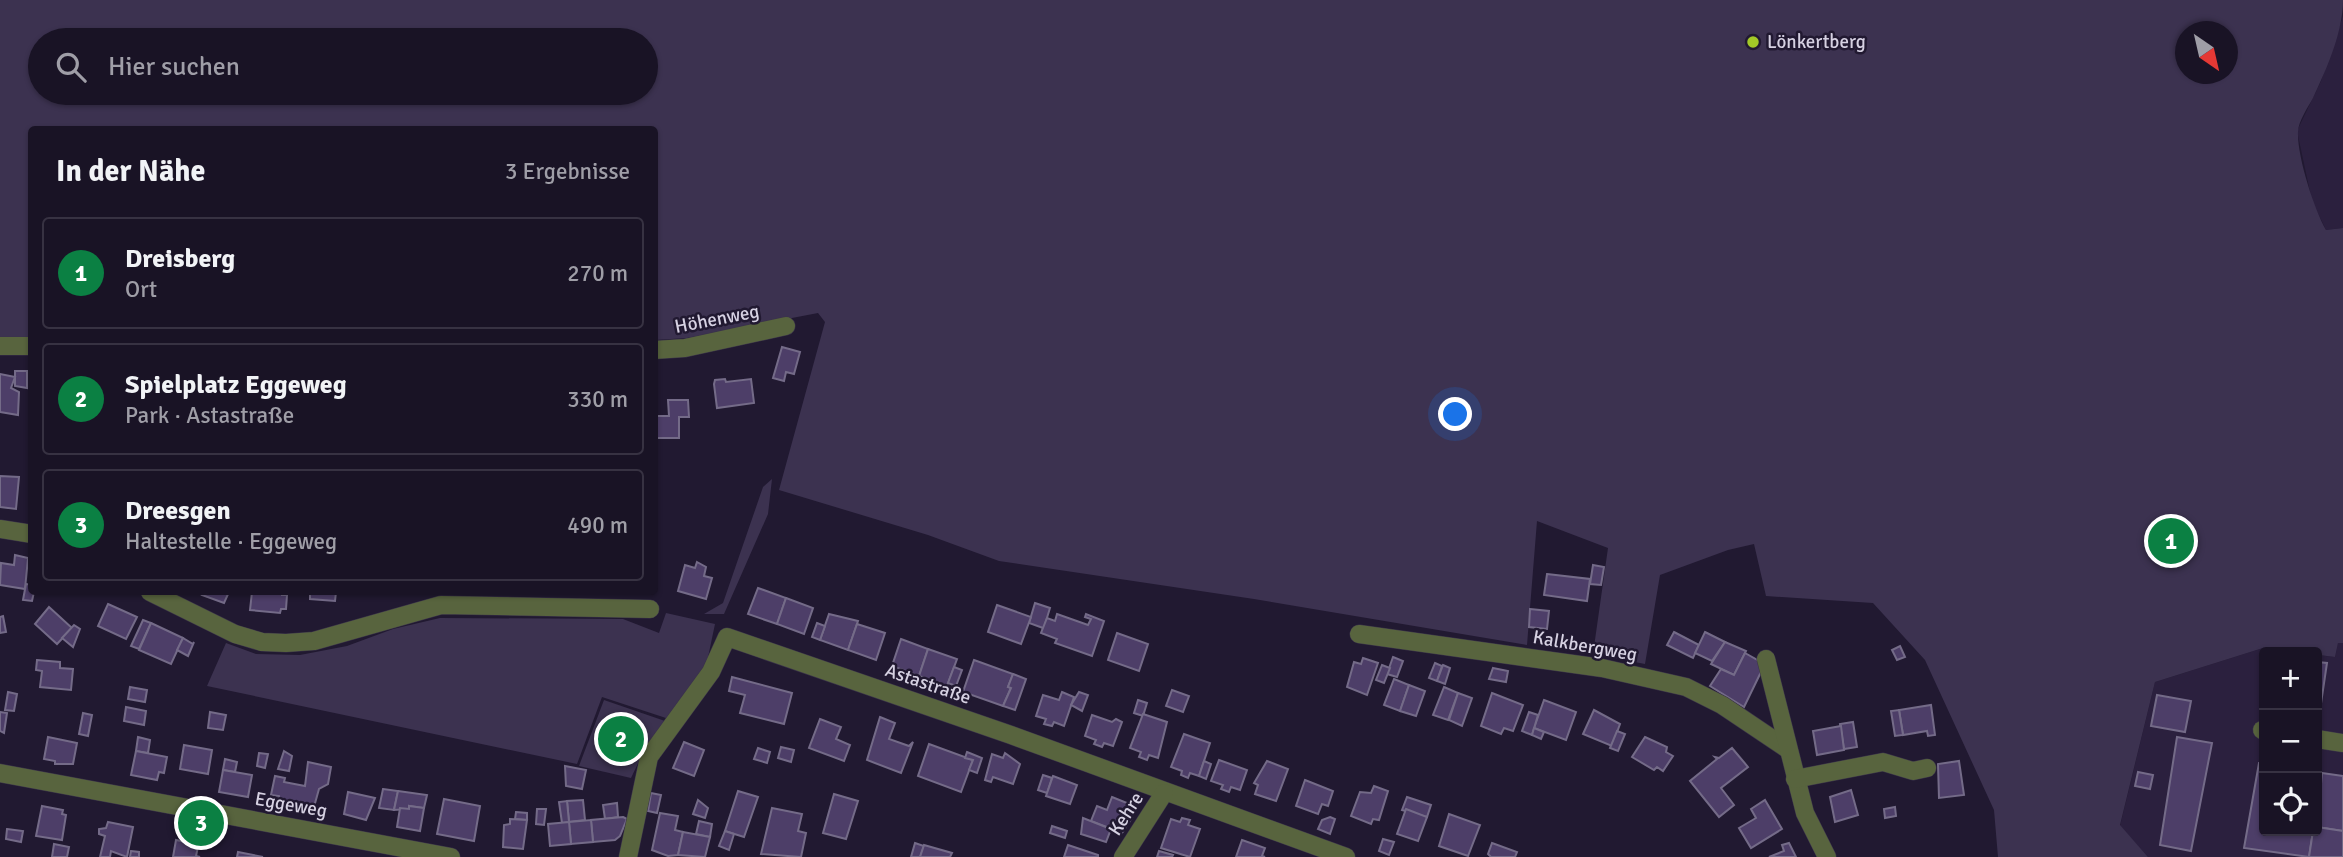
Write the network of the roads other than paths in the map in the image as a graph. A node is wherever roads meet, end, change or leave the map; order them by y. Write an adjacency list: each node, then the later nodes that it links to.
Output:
1 (786, 326): 4 (street, Höhenweg)
2 (0, 346): 3 (street)
3 (28, 346)
4 (658, 350)
5 (0, 529): 6 (street)
6 (28, 533)
7 (156, 595): 8 (street)
8 (650, 609)
9 (1359, 635): 13 (street, Kalkbergweg)
10 (1766, 659): 13 (street)
11 (2322, 740): 12 (street)
12 (2343, 743)
13 (1786, 748): 16 (street)
14 (1927, 768): 16 (street)
15 (0, 773): 18 (street, Eggeweg)
16 (1795, 779): 22 (street)
17 (1164, 793): 19 (street, Astastraße); 20 (street, Kehre); 21 (street, Astastraße)
18 (451, 857)
19 (628, 857)
20 (1123, 857)
21 (1346, 857)
22 (1827, 857)

